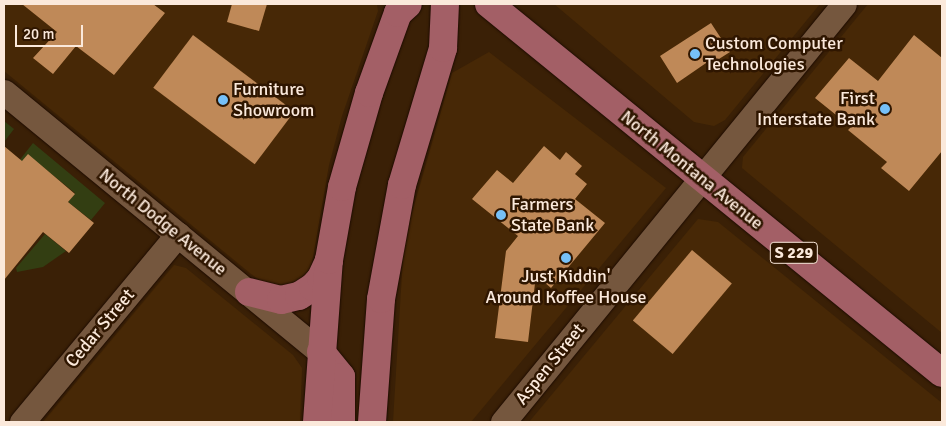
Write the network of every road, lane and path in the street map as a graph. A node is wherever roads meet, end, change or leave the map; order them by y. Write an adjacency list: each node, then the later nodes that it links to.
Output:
1 (408, 4): 8 (main road)
2 (445, 4): 15 (main road)
3 (489, 4): 6 (main road, North Montana Avenue / S 229)
4 (844, 4): 6 (street, Aspen Street)
5 (4, 92): 7 (street, North Dodge Avenue)
6 (701, 178): 11 (main road, North Montana Avenue / S 229); 16 (street, Aspen Street)
7 (178, 234): 9 (street, North Dodge Avenue); 12 (street, Cedar Street)
8 (329, 260): 9 (main road); 10 (main road)
9 (249, 292): 10 (street, North Dodge Avenue)
10 (322, 352): 13 (main road); 14 (main road)
11 (942, 373)
12 (22, 422)
13 (317, 422)
14 (341, 422)
15 (372, 422)
16 (504, 422)

